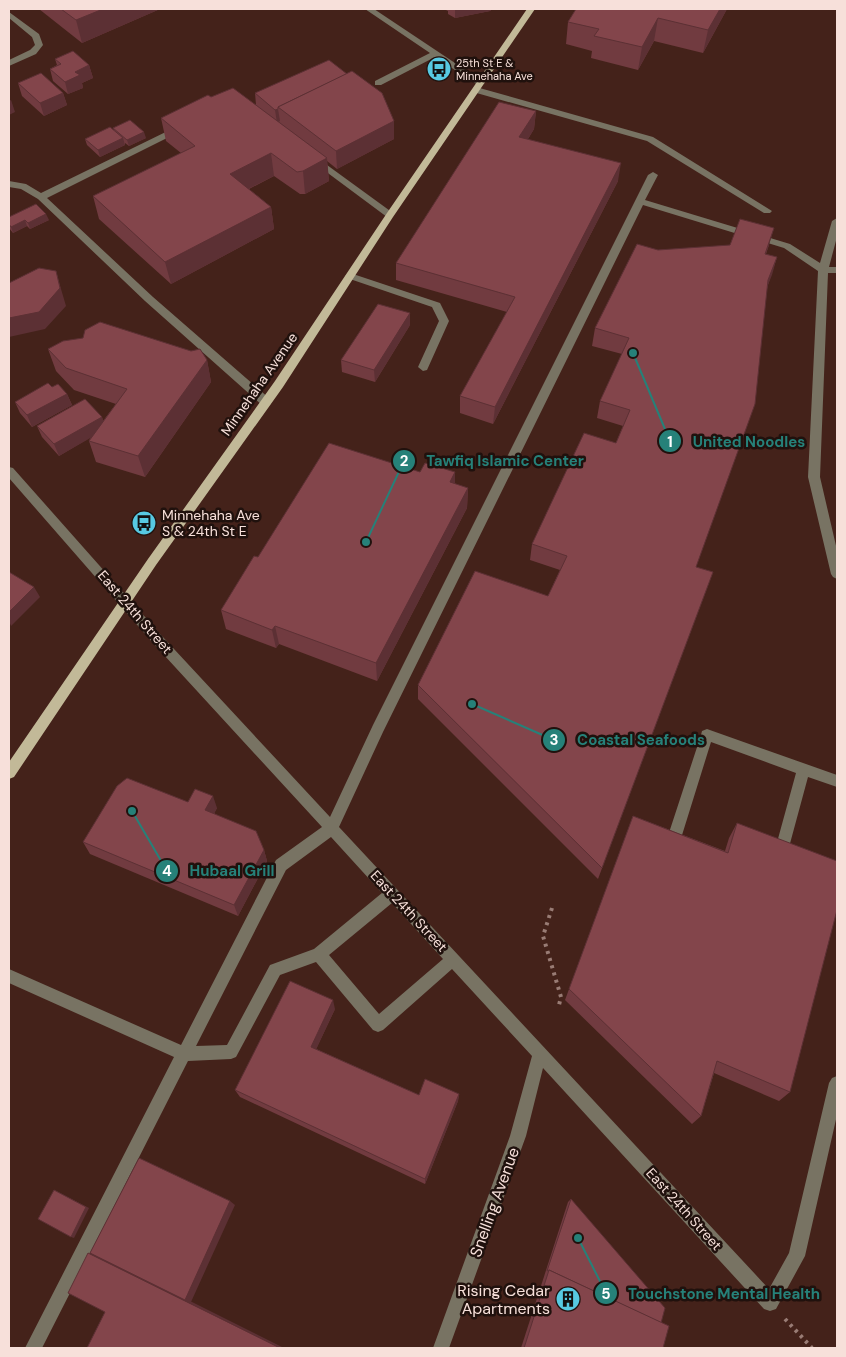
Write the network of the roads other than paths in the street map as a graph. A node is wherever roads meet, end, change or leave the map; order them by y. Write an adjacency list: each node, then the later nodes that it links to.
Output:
1 (369, 9): 4 (street)
2 (531, 9): 7 (main road, Minnehaha Avenue)
3 (9, 14): 5 (street)
4 (436, 53): 6 (street); 7 (street)
5 (9, 63)
6 (378, 83)
7 (479, 86): 14 (street); 15 (main road, Minnehaha Avenue)
8 (192, 122): 12 (street)
9 (308, 153): 15 (street)
10 (654, 175): 13 (street)
11 (9, 184): 12 (street)
12 (41, 197): 21 (street)
13 (640, 201): 17 (street); 28 (street)
14 (767, 211)
15 (390, 215): 19 (main road, Minnehaha Avenue)
16 (837, 221): 17 (street)
17 (823, 270): 18 (street); 23 (street)
18 (837, 270)
19 (350, 276): 20 (street); 21 (main road, Minnehaha Avenue)
20 (423, 367)
21 (266, 402): 24 (main road, Minnehaha Avenue)
22 (9, 471): 24 (street, East 24th Street)
23 (837, 574)
24 (126, 602): 26 (main road, Minnehaha Avenue); 28 (street, East 24th Street)
25 (804, 769): 27 (street); 29 (street); 30 (street)
26 (9, 774)
27 (837, 781)
28 (332, 828): 31 (street, East 24th Street); 35 (street)
29 (671, 848)
30 (780, 857)
31 (392, 894): 32 (street); 33 (street, East 24th Street)
32 (319, 954): 33 (street); 35 (street)
33 (453, 959): 36 (street, East 24th Street)
34 (9, 976): 35 (street)
35 (184, 1054): 38 (street)
36 (540, 1054): 37 (street, East 24th Street); 39 (street, Snelling Avenue)
37 (837, 1083)
38 (32, 1348)
39 (441, 1348)

